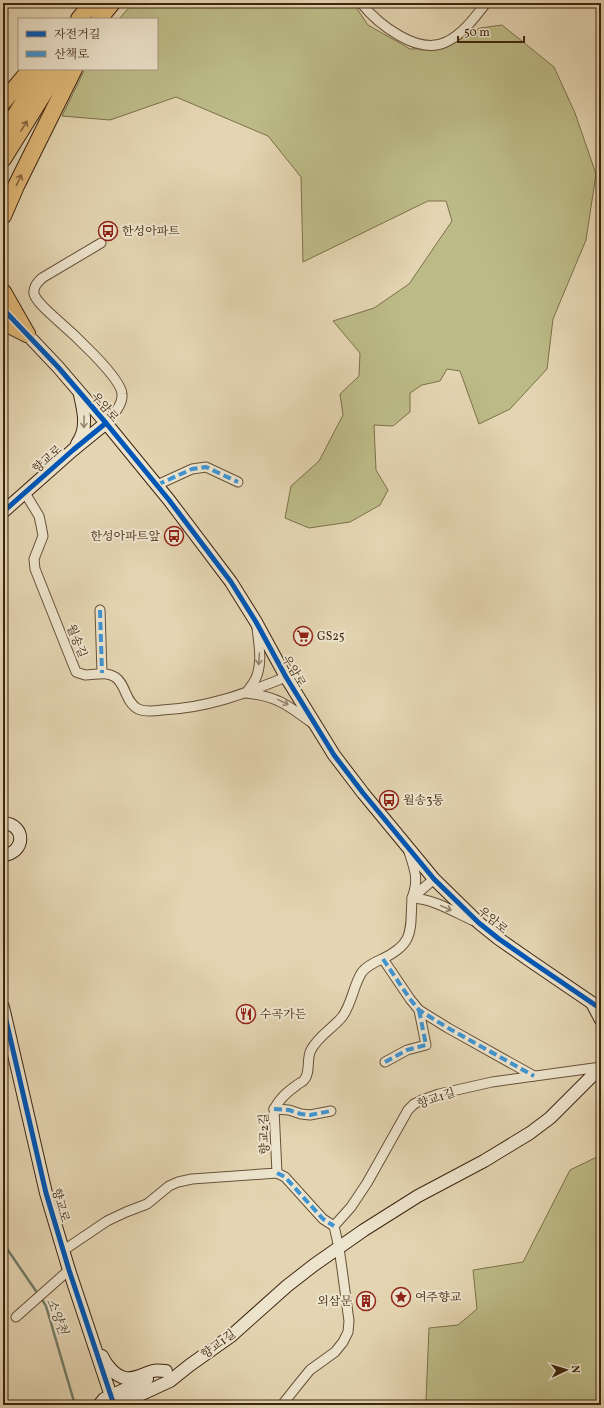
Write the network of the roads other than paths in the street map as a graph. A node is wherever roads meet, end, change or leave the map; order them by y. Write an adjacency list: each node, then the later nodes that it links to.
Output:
1 (113, 3): 4 (highway); 5 (highway)
2 (361, 3): 3 (street)
3 (486, 3)
4 (100, 18)
5 (105, 18)
6 (30, 70): 10 (highway)
7 (43, 70): 11 (highway)
8 (58, 70): 12 (highway, one-way to 8)
9 (74, 70): 13 (highway, one-way to 9)
10 (3, 102)
11 (3, 135)
12 (3, 159)
13 (3, 216)
14 (101, 243): 20 (street)
15 (3, 292): 18 (highway)
16 (3, 309): 18 (street, 우암로)
17 (3, 322): 18 (highway)
18 (26, 334): 19 (street, 우암로)
19 (79, 392): 20 (street, 우암로); 21 (street, one-way to 21)
20 (106, 423): 21 (street, 향교로); 23 (street, 우암로)
21 (73, 450): 24 (street, 향교로)
22 (238, 482): 23 (street)
23 (157, 485): 27 (street, 우암로)
24 (25, 493): 25 (street, 향교로); 28 (street, 월송길)
25 (3, 512)
26 (100, 610): 28 (street)
27 (256, 622): 29 (street, 우암로); 30 (street, one-way to 30)
28 (102, 673): 30 (street, 월송길)
29 (286, 677): 30 (street, 월송길); 31 (street, 우암로)
30 (246, 693): 31 (street, one-way to 31)
31 (314, 724): 33 (street, 우암로)
32 (5, 822): 34 (street)
33 (407, 846): 36 (street, 우암로); 37 (street, 향교2길)
34 (7, 854): 35 (street)
35 (3, 865)
36 (434, 879): 37 (street); 38 (street, 우암로)
37 (412, 898): 38 (street, one-way to 38); 39 (street, 향교2길)
38 (479, 923): 40 (street, 우암로)
39 (382, 959): 42 (street); 47 (street, 향교2길)
40 (596, 1006): 43 (street)
41 (3, 1007): 52 (street, 향교로)
42 (419, 1010): 44 (street); 46 (street)
43 (601, 1020)
44 (385, 1062)
45 (601, 1067): 46 (street, 향교1길); 51 (street, 향교1길)
46 (534, 1076): 50 (street, 향교1길)
47 (274, 1109): 48 (street); 49 (street, 향교2길)
48 (331, 1111)
49 (277, 1173): 50 (street); 52 (street)
50 (334, 1226): 51 (street)
51 (339, 1248): 56 (street, 향교1길); 59 (street)
52 (64, 1250): 53 (street, 향교로)
53 (69, 1270): 54 (street); 55 (street, 향교로)
54 (18, 1316)
55 (90, 1332): 56 (street); 57 (street, 향교로)
56 (168, 1376): 57 (street, 향교1길); 58 (street)
57 (109, 1402)
58 (140, 1405)
59 (282, 1405)

